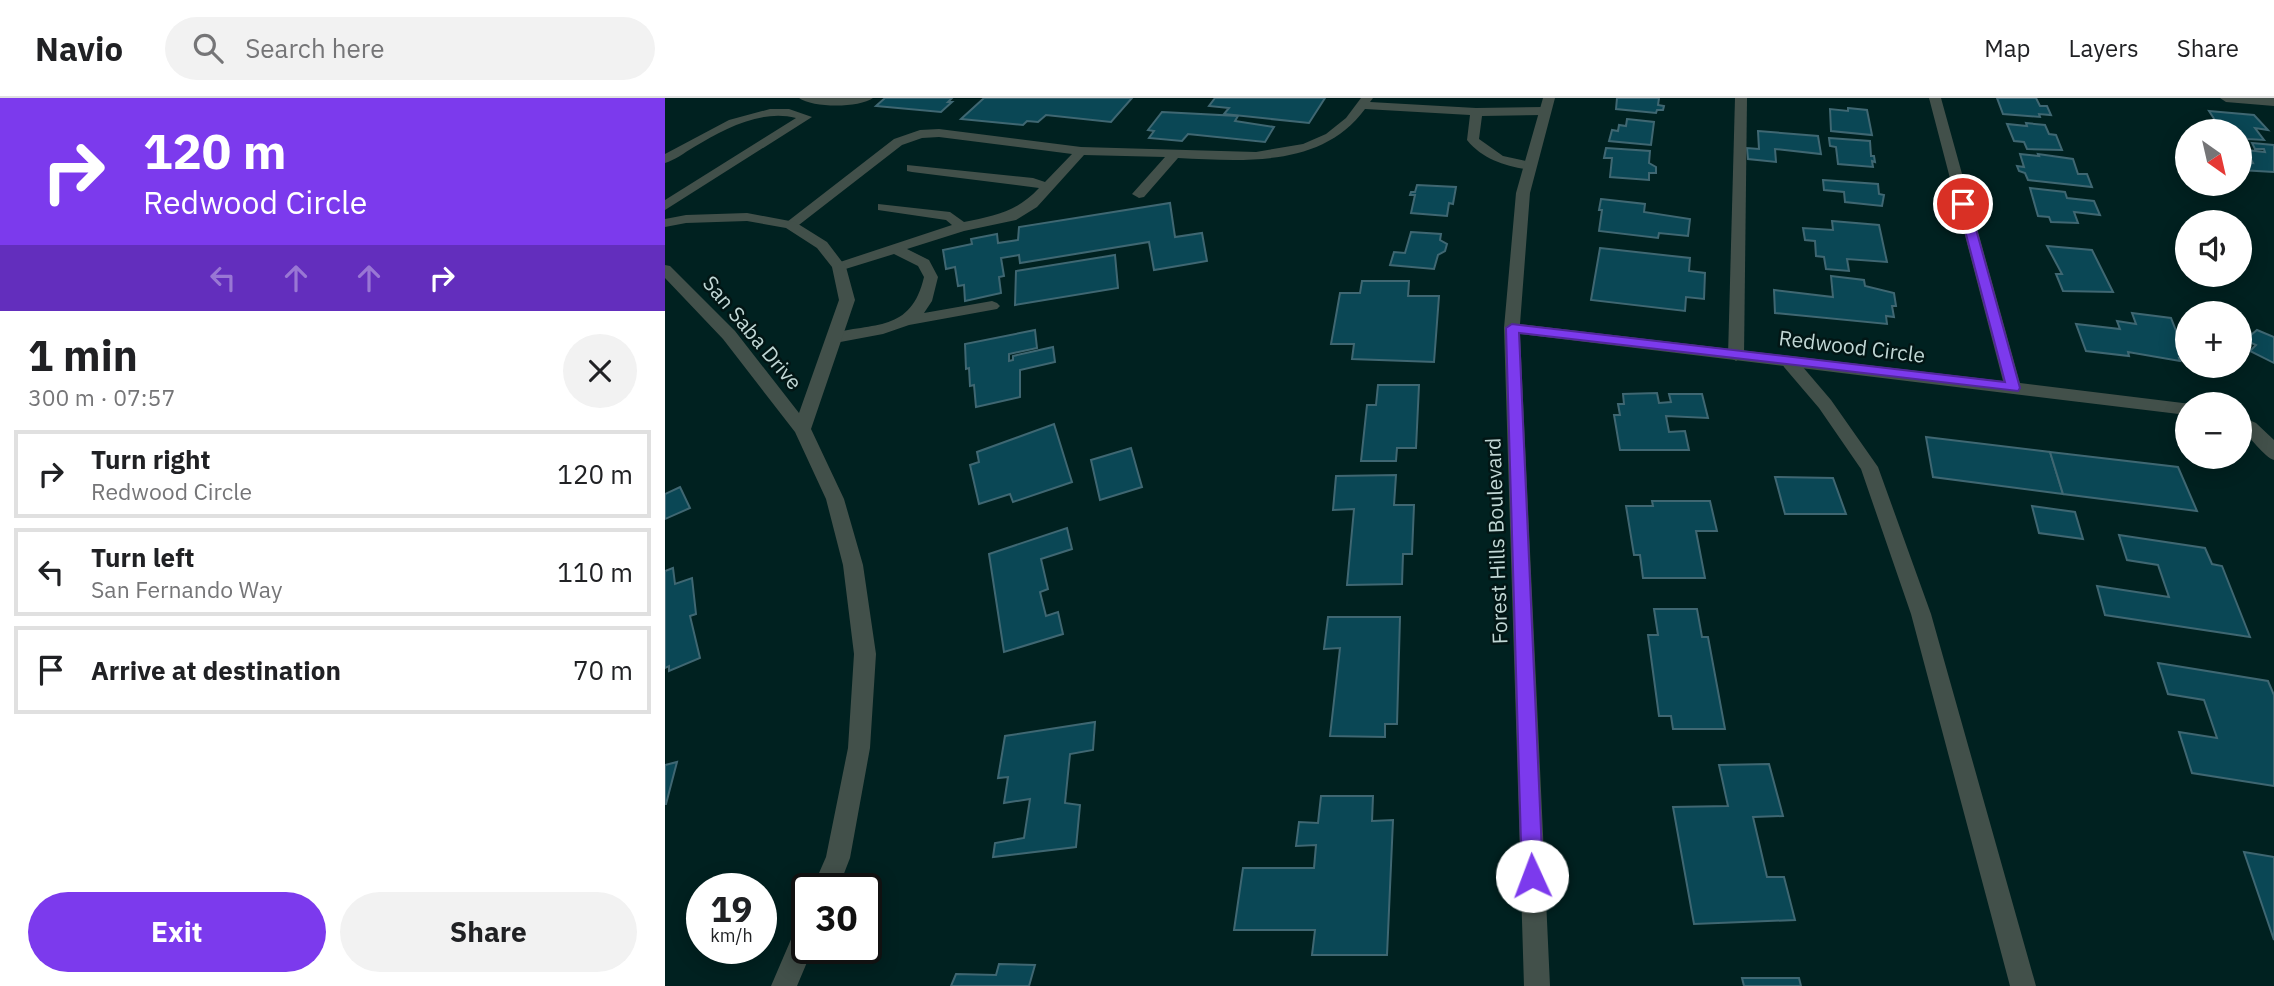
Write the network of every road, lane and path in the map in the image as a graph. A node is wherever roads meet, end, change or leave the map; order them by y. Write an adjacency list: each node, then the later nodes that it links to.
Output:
1 (805, 98): 2 (street)
2 (867, 98)
3 (1741, 98): 29 (street)
4 (1935, 98): 31 (street)
5 (2226, 98): 7 (street)
6 (1365, 102): 9 (street); 11 (street)
7 (2274, 102)
8 (1547, 104): 9 (street); 13 (street, Forest Hills Boulevard)
9 (1476, 112): 13 (street)
10 (1081, 151): 11 (street); 15 (street); 20 (street)
11 (1175, 155): 16 (street)
12 (665, 159): 17 (street)
13 (1530, 166): 27 (street, Forest Hills Boulevard)
14 (912, 168): 15 (street)
15 (1047, 187): 21 (street)
16 (1139, 194)
17 (665, 206)
18 (883, 207): 21 (street)
19 (665, 223): 20 (street, San Saba Drive)
20 (790, 225): 23 (street, San Saba Drive)
21 (961, 227): 22 (lane)
22 (895, 249): 23 (lane); 26 (lane)
23 (839, 267): 28 (street, San Saba Drive)
24 (665, 269): 33 (street, San Saba Drive)
25 (992, 306): 26 (street)
26 (909, 320): 28 (lane)
27 (1512, 328): 29 (street, Redwood Circle); 39 (street, Forest Hills Boulevard)
28 (835, 338): 33 (street, San Saba Drive)
29 (1736, 356): 30 (street, Redwood Circle)
30 (1790, 363): 31 (street, Redwood Circle); 40 (street)
31 (2013, 388): 32 (street, Redwood Circle)
32 (2175, 408)
33 (802, 429): 36 (street, San Saba Drive)
34 (2252, 429): 35 (street)
35 (2272, 450)
36 (832, 873)
37 (793, 964): 38 (street)
38 (784, 986)
39 (1537, 986)
40 (2023, 986)

